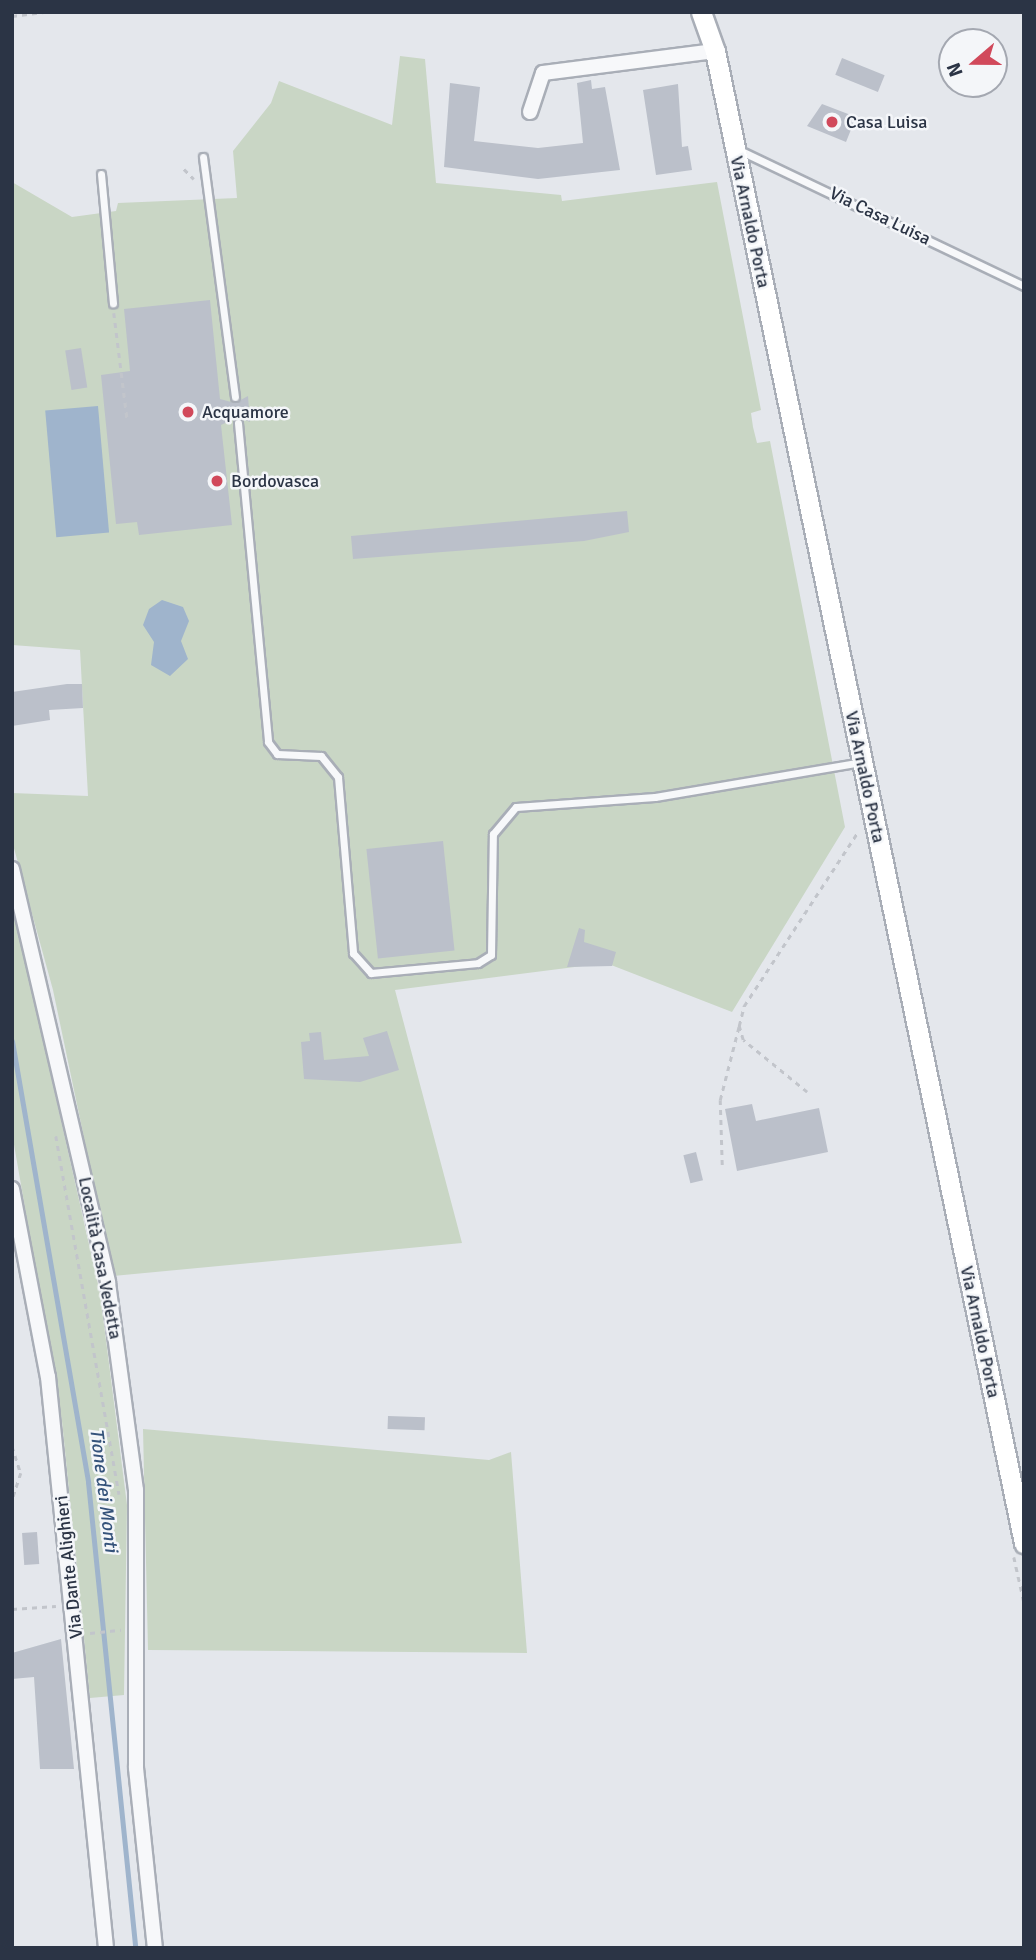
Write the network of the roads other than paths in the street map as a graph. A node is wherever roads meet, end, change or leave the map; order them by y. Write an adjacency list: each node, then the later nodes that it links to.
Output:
1 (695, 12): 3 (street)
2 (702, 12): 3 (street, Via Arnaldo Porta)
3 (714, 45): 4 (street); 5 (street, Via Arnaldo Porta)
4 (530, 112)
5 (735, 149): 8 (lane, Via Casa Luisa); 12 (street, Via Arnaldo Porta)
6 (203, 157): 10 (lane)
7 (101, 174): 9 (lane)
8 (1024, 286)
9 (113, 303)
10 (236, 397)
11 (238, 423): 12 (lane)
12 (862, 762): 15 (street, Via Arnaldo Porta)
13 (12, 869): 17 (street, Località Casa Vedetta)
14 (12, 1189): 16 (street, Via Dante Alighieri)
15 (1024, 1543)
16 (106, 1948)
17 (155, 1948)

